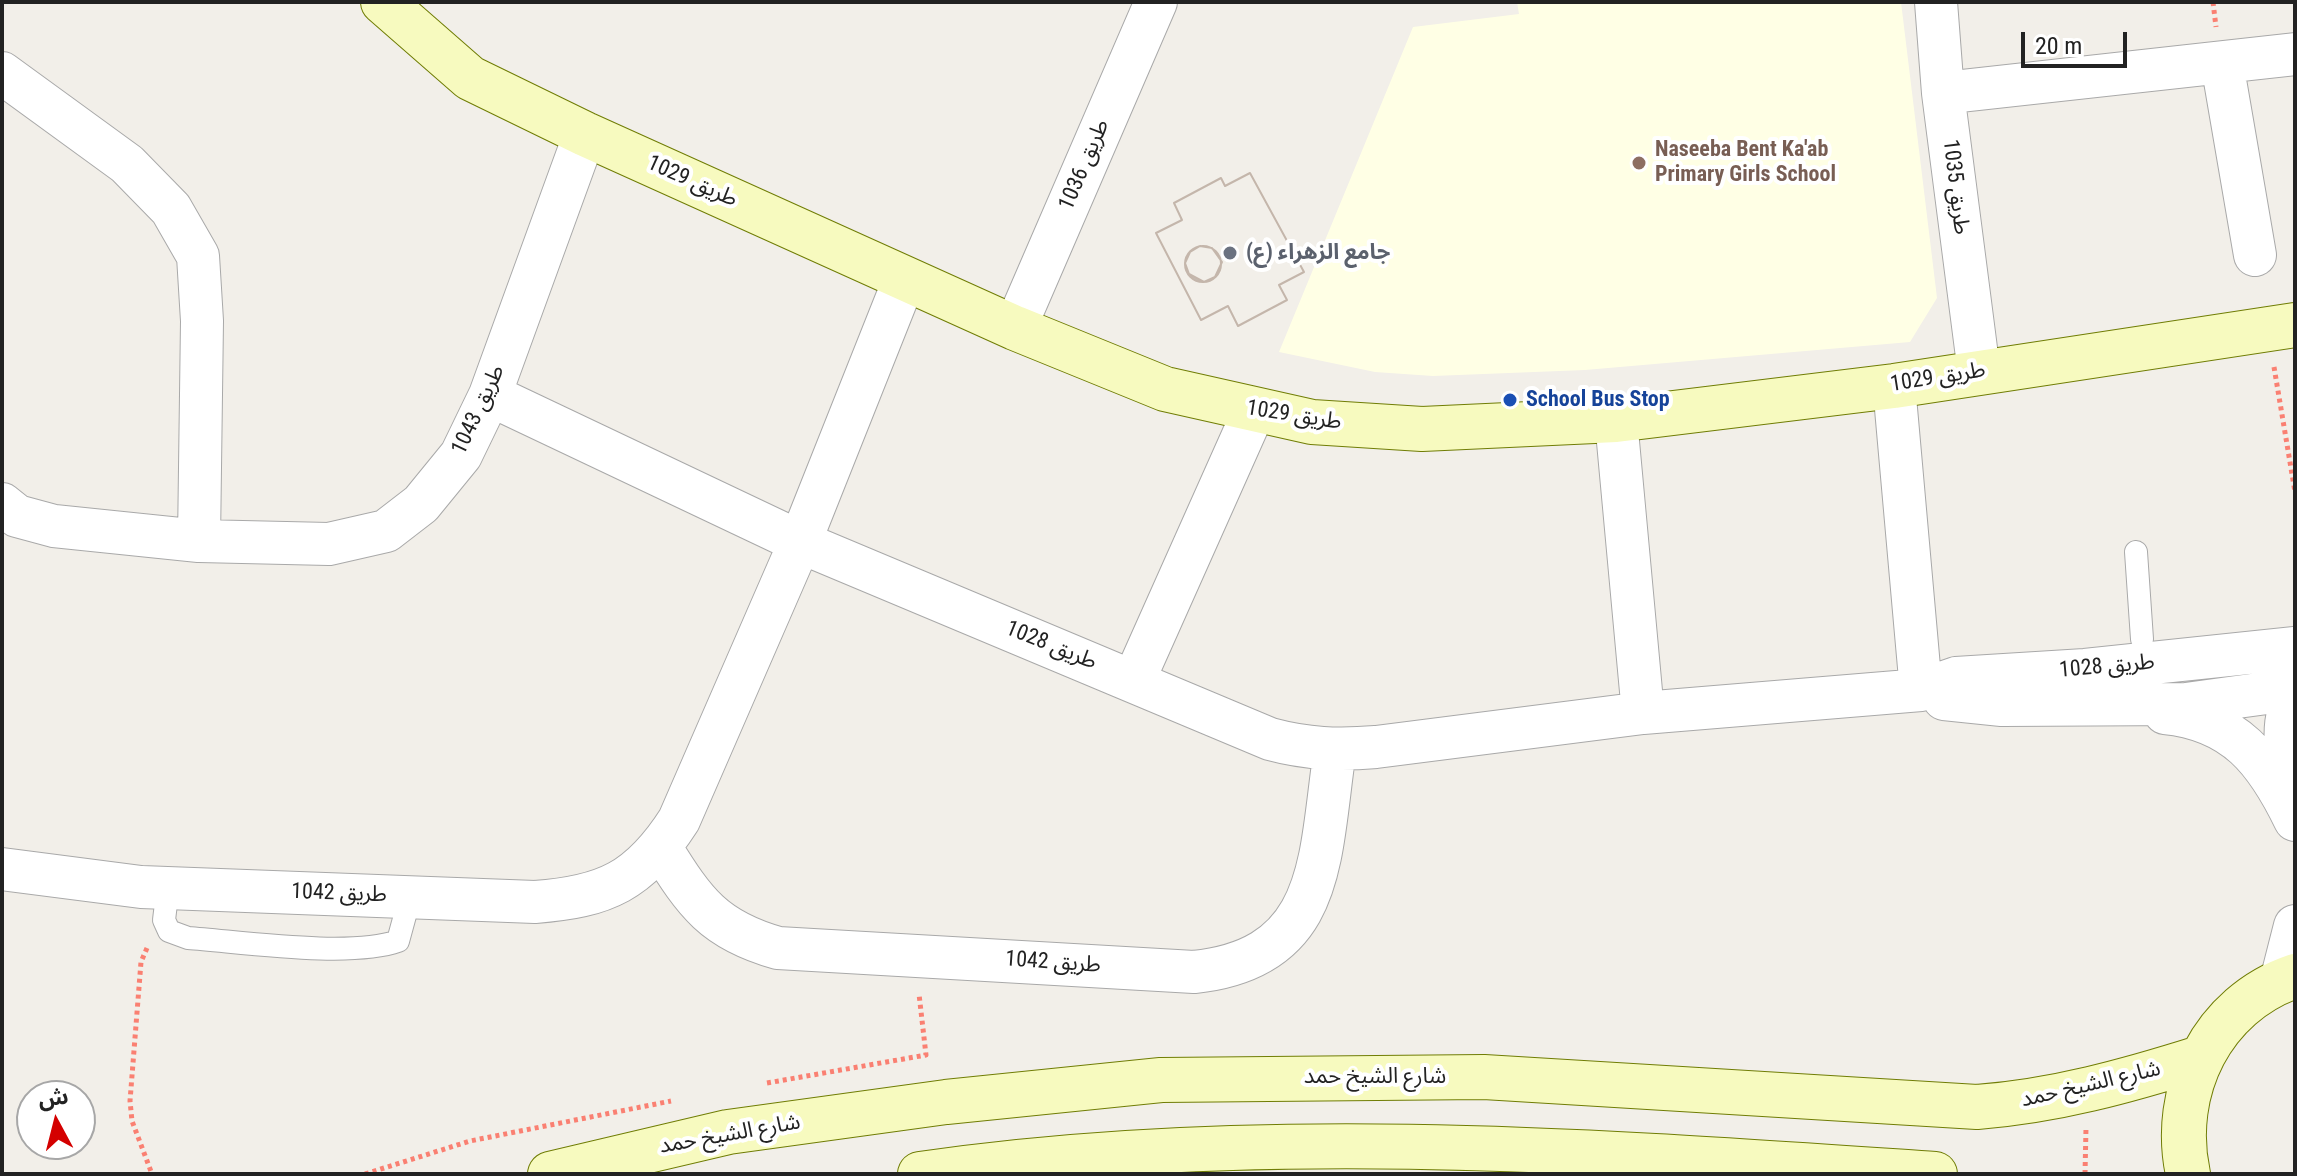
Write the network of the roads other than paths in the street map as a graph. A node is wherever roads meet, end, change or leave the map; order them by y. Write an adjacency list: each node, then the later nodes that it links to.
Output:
1 (383, 2): 8 (main road, طريق 1029)
2 (1156, 2): 11 (street, طريق 1036)
3 (1936, 2): 7 (street, طريق 1035)
4 (2295, 54): 5 (street)
5 (2222, 63): 7 (street); 9 (street)
6 (2, 73): 19 (street)
7 (1943, 93): 13 (street, طريق 1035)
8 (585, 134): 10 (main road, طريق 1029); 15 (street, طريق 1043)
9 (2255, 255)
10 (905, 278): 11 (main road, طريق 1029); 20 (street, طريق 1042)
11 (1015, 328): 16 (main road, طريق 1029)
12 (2281, 328): 13 (main road, طريق 1029)
13 (1979, 372): 14 (main road, طريق 1029)
14 (1894, 386): 17 (main road, طريق 1029); 30 (street)
15 (490, 395): 19 (street, طريق 1043); 20 (street, طريق 1028)
16 (1254, 411): 17 (main road, طريق 1029); 27 (street)
17 (1616, 420): 32 (street)
18 (2, 504): 19 (street, طريق 1043)
19 (199, 541)
20 (800, 542): 27 (street, طريق 1028); 35 (street, طريق 1042)
21 (2136, 552): 23 (lane)
22 (2295, 620): 23 (street)
23 (2142, 639): 28 (street)
24 (2295, 648): 25 (street, طريق 1028)
25 (2251, 653): 26 (street); 28 (street, طريق 1028)
26 (2295, 675)
27 (1134, 680): 33 (street, طريق 1028)
28 (2090, 688): 29 (street, طريق 1028); 30 (street, طريق 1028); 34 (street)
29 (2295, 689)
30 (1921, 690): 32 (street, طريق 1028)
31 (2295, 699): 34 (street)
32 (1643, 713): 33 (street, طريق 1028)
33 (1335, 750): 35 (street, طريق 1042)
34 (2295, 817)
35 (661, 848): 38 (street, طريق 1042)
36 (2, 869): 37 (street, طريق 1042)
37 (168, 887): 38 (street, طريق 1042); 38 (lane)
38 (410, 897)
39 (2295, 926): 40 (street)
40 (2288, 978): 41 (main road)
41 (2200, 1058): 43 (main road, شارع الشيخ حمد); 47 (main road)
42 (1673, 1156): 44 (main road); 45 (main road); 46 (main road)
43 (550, 1174)
44 (920, 1174)
45 (1745, 1174)
46 (1935, 1174)
47 (2188, 1174)

